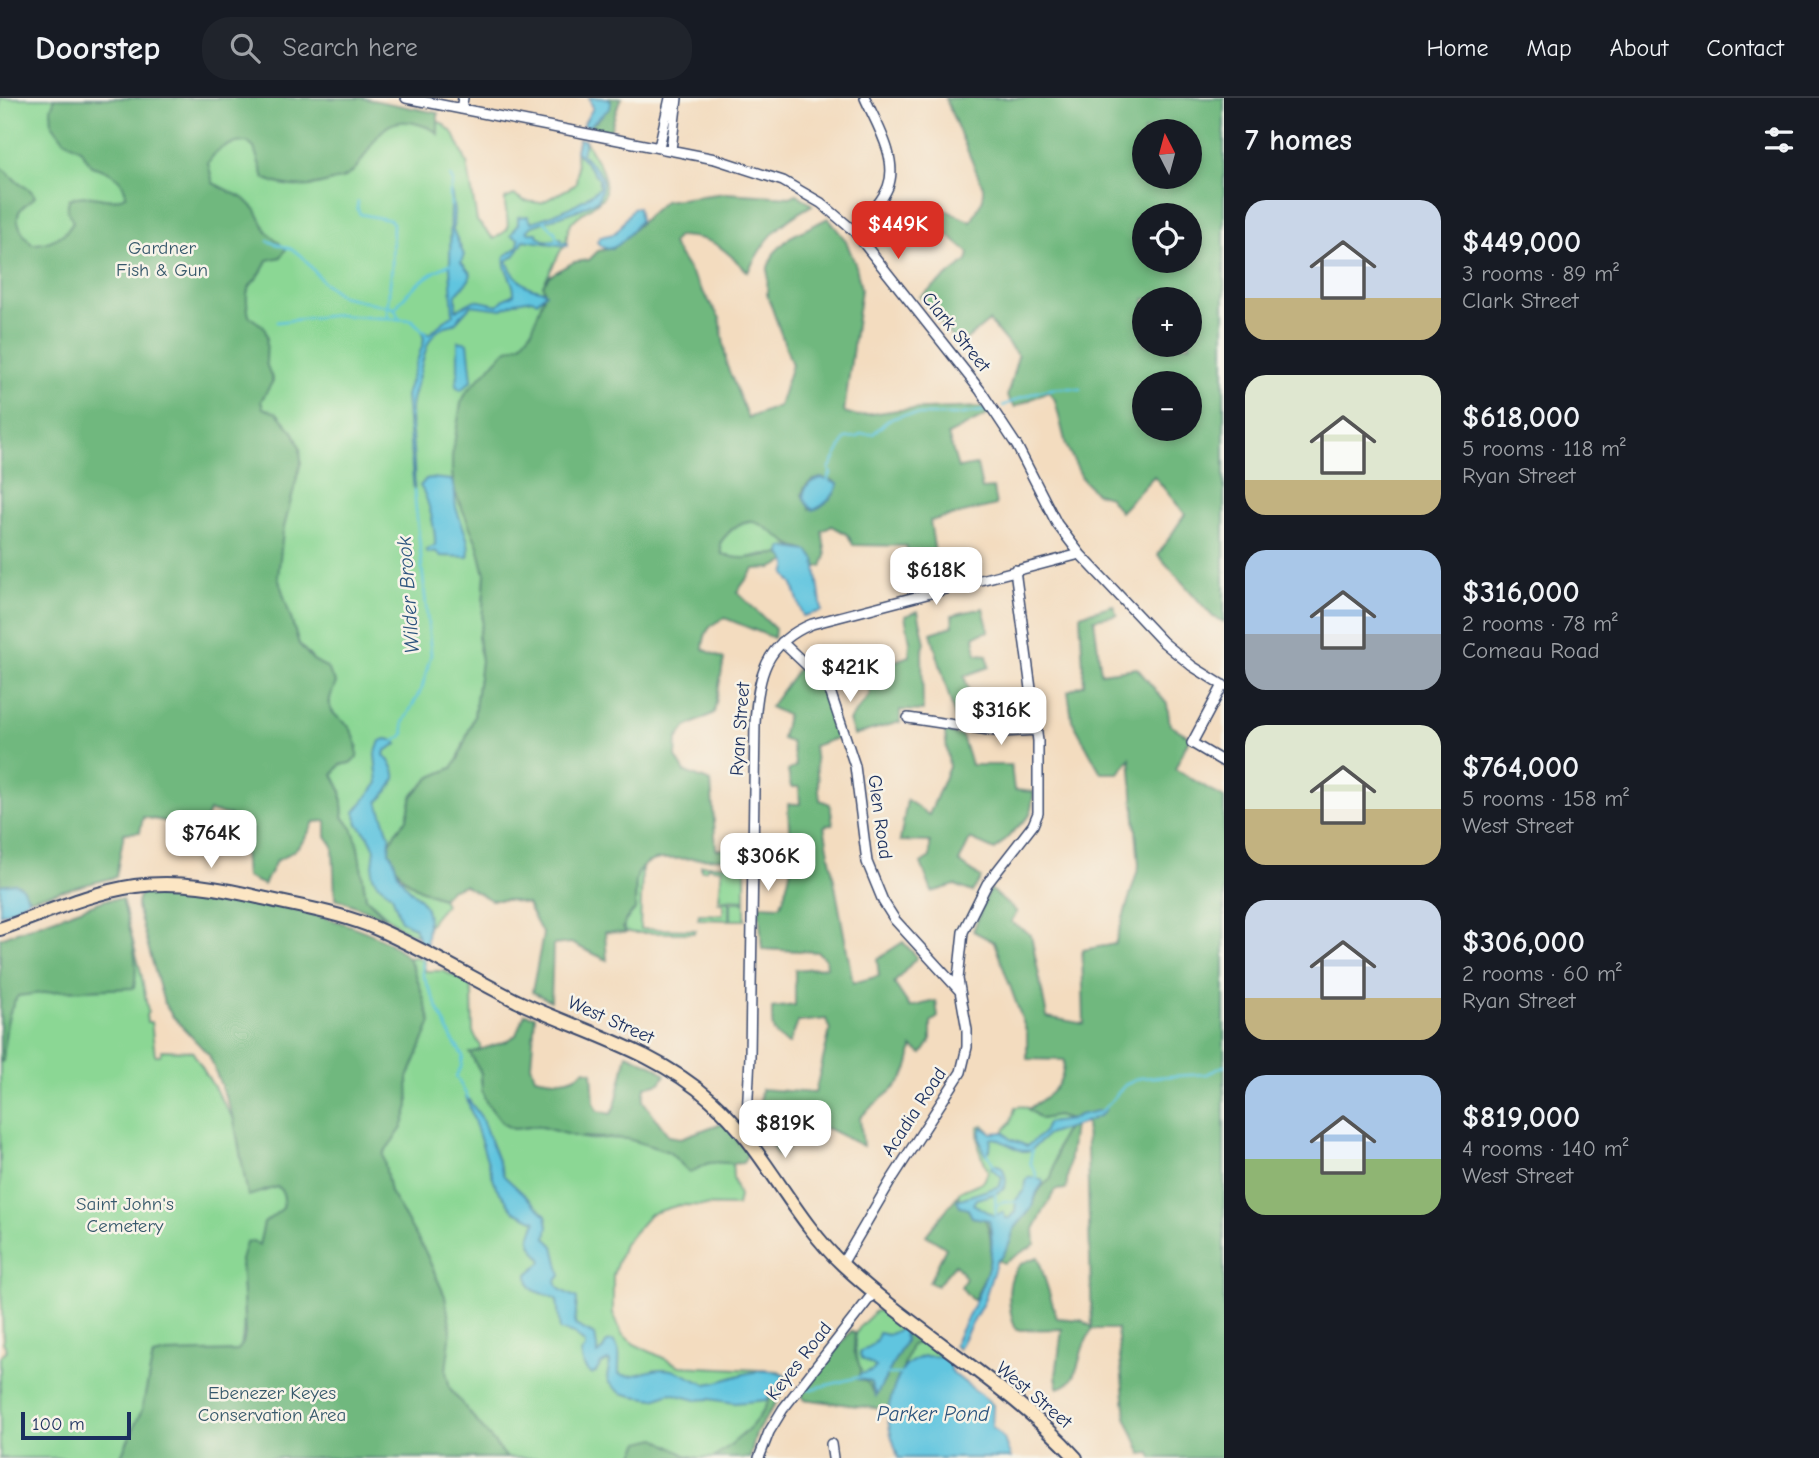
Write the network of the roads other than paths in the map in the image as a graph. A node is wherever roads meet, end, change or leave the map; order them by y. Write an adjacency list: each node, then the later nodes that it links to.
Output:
1 (406, 98): 6 (street, Clark Street)
2 (463, 98): 6 (street)
3 (670, 98): 7 (street)
4 (677, 98): 8 (street)
5 (865, 98): 9 (street)
6 (461, 109): 7 (street, Clark Street)
7 (659, 147): 8 (street, Clark Street)
8 (671, 150): 9 (street, Clark Street)
9 (854, 231): 10 (street, Clark Street)
10 (1080, 554): 11 (street, Ryan Street); 13 (street, Clark Street)
11 (1015, 570): 12 (street, Ryan Street); 15 (street, Acadia Road)
12 (782, 642): 18 (street, Glen Road); 19 (street, Ryan Street)
13 (1223, 685): 16 (street)
14 (908, 718): 15 (street)
15 (1037, 730): 18 (street, Acadia Road)
16 (1224, 762)
17 (0, 929): 19 (main road, West Street)
18 (959, 990): 20 (street, Acadia Road)
19 (746, 1137): 20 (main road, West Street)
20 (842, 1264): 21 (main road, West Street)
21 (875, 1291): 23 (street, Keyes Road); 25 (main road, West Street)
22 (831, 1444): 24 (street)
23 (759, 1458)
24 (832, 1458)
25 (1076, 1458)

